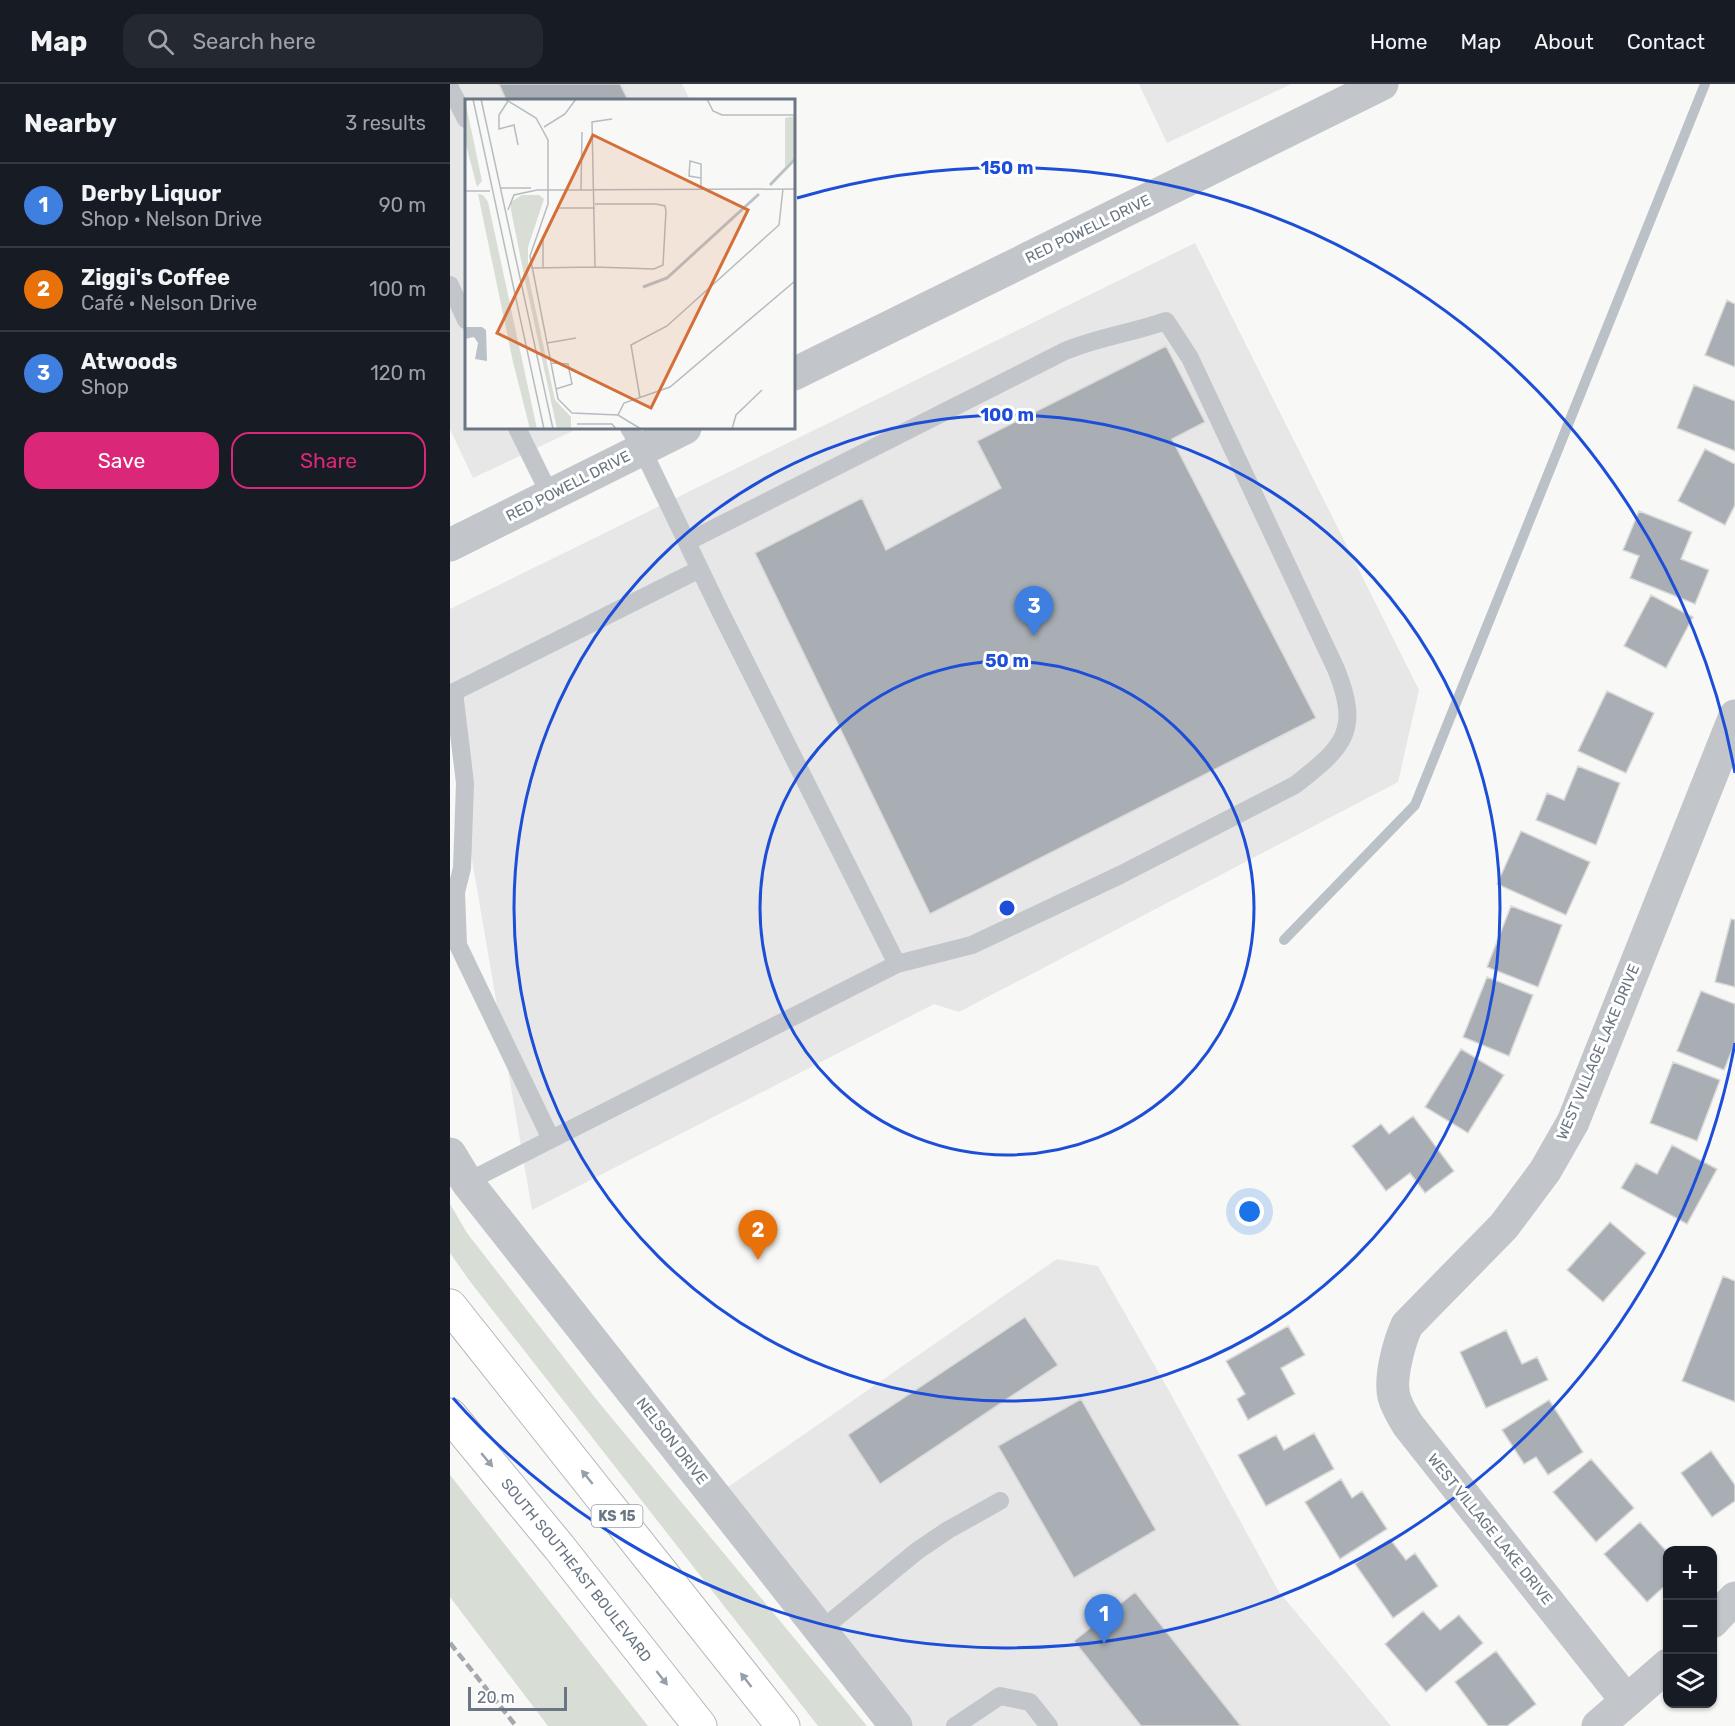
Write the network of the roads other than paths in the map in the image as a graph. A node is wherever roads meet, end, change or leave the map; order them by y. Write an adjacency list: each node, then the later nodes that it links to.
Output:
1 (450, 88): 3 (lane)
2 (1362, 88): 6 (street, RED POWELL DRIVE)
3 (465, 117)
4 (450, 285): 5 (lane)
5 (465, 318)
6 (795, 373)
7 (517, 429): 10 (lane)
8 (681, 429): 9 (street, RED POWELL DRIVE)
9 (636, 438): 10 (street, RED POWELL DRIVE); 11 (lane)
10 (550, 495): 12 (street, RED POWELL DRIVE)
11 (687, 542): 13 (lane); 15 (lane)
12 (450, 545)
13 (700, 569): 15 (lane); 16 (lane)
14 (1735, 716): 26 (street, WEST VILLAGE LAKE DRIVE)
15 (897, 964): 16 (lane)
16 (551, 1139): 18 (lane)
17 (450, 1154): 18 (street, NELSON DRIVE)
18 (467, 1182): 24 (street, NELSON DRIVE)
19 (450, 1306): 28 (main road, KS 15, one-way to 19)
20 (450, 1415): 27 (main road, SOUTH SOUTHEAST BOULEVARD, one-way to 27)
21 (1000, 1501): 24 (lane)
22 (1735, 1598): 23 (street)
23 (1717, 1618)
24 (821, 1630): 29 (street, NELSON DRIVE)
25 (1663, 1669): 26 (street)
26 (1626, 1700): 32 (street)
27 (700, 1726)
28 (783, 1726)
29 (896, 1726)
30 (955, 1726): 31 (lane)
31 (1049, 1726)
32 (1598, 1726)

